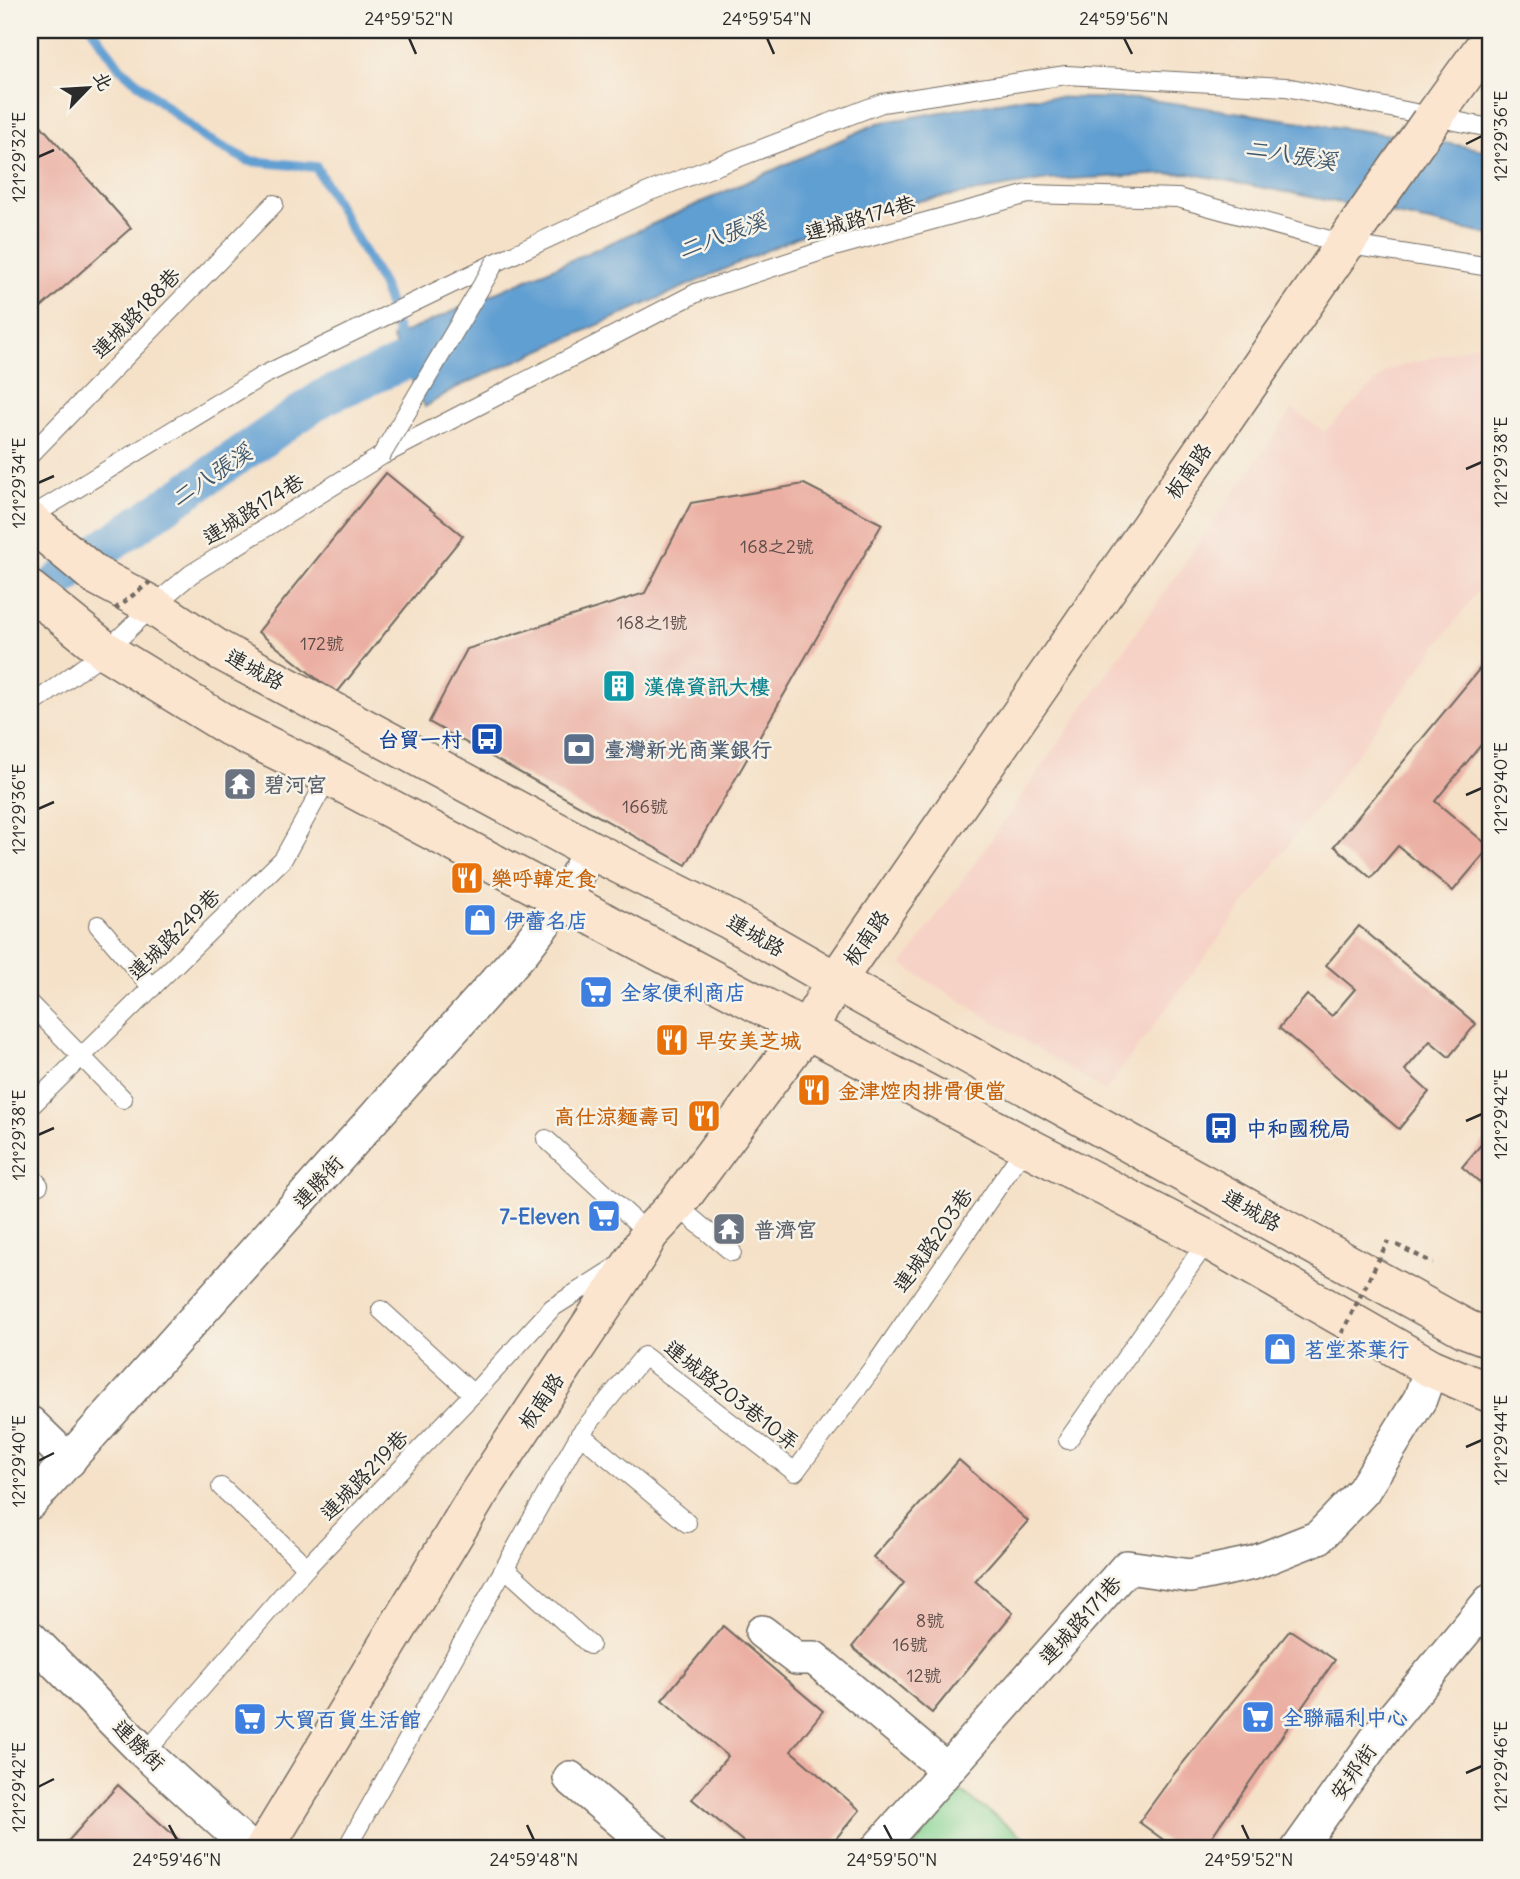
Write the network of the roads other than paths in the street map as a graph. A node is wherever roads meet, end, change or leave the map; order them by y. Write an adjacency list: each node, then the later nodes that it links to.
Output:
1 (1490, 39): 2 (main road, 板南路)
2 (1432, 119): 3 (lane); 5 (main road, 板南路, bridge); 6 (lane)
3 (1490, 128)
4 (274, 204): 8 (lane, 連城路188巷)
5 (1352, 234): 7 (lane, 連城路174巷); 9 (lane, 連城路174巷); 19 (main road, 板南路)
6 (495, 263): 9 (lane, 連城路174巷, bridge); 10 (lane)
7 (1490, 267)
8 (30, 455)
9 (381, 456): 12 (lane, 連城路174巷)
10 (30, 519): 12 (main road, 連城路)
11 (30, 590): 13 (main road)
12 (152, 594): 13 (lane, 連城路174巷); 16 (main road, 連城路)
13 (106, 651): 14 (lane, 連城路174巷); 15 (main road)
14 (30, 706)
15 (329, 776): 17 (main road); 20 (lane, 連城路249巷)
16 (591, 850): 17 (street, 連勝街); 19 (main road, 連城路)
17 (563, 899): 22 (main road); 41 (street, 連勝街)
18 (98, 925): 20 (lane)
19 (836, 981): 22 (main road, 板南路); 33 (main road, 連城路)
20 (152, 988): 23 (lane, 連城路249巷)
21 (30, 1004): 23 (lane)
22 (807, 1029): 27 (main road); 28 (main road, 板南路)
23 (81, 1056): 24 (lane); 25 (lane, 連城路249巷)
24 (124, 1099)
25 (30, 1107)
26 (546, 1139): 30 (lane)
27 (1026, 1146): 29 (main road); 34 (lane, 連城路203巷)
28 (676, 1205): 30 (main road, 板南路); 31 (lane)
29 (1208, 1240): 35 (main road); 40 (lane)
30 (644, 1244): 37 (lane, 連城路219巷); 55 (main road, 板南路)
31 (732, 1252)
32 (381, 1310): 37 (lane)
33 (1490, 1338)
34 (878, 1361): 39 (lane, 連城路203巷10弄)
35 (1431, 1368): 36 (main road); 52 (street, 連城路171巷)
36 (1490, 1393)
37 (473, 1394): 45 (lane, 連城路219巷)
38 (30, 1423): 41 (street)
39 (579, 1434): 44 (lane); 46 (lane, 連城路203巷10弄)
40 (1068, 1440)
41 (69, 1461): 43 (street, 連勝街)
42 (221, 1487): 45 (lane)
43 (30, 1503)
44 (687, 1523)
45 (307, 1567): 51 (lane, 連城路219巷)
46 (505, 1568): 50 (lane); 56 (lane, 連城路203巷10弄)
47 (1490, 1601): 59 (street, 安邦街)
48 (762, 1632): 52 (street)
49 (30, 1637): 51 (street, 連勝街)
50 (590, 1645)
51 (145, 1753): 54 (street, 連勝街)
52 (947, 1770): 58 (street, 連城路171巷)
53 (570, 1778): 57 (street)
54 (251, 1849)
55 (264, 1849)
56 (346, 1849)
57 (654, 1849)
58 (877, 1849)
59 (1298, 1849)

